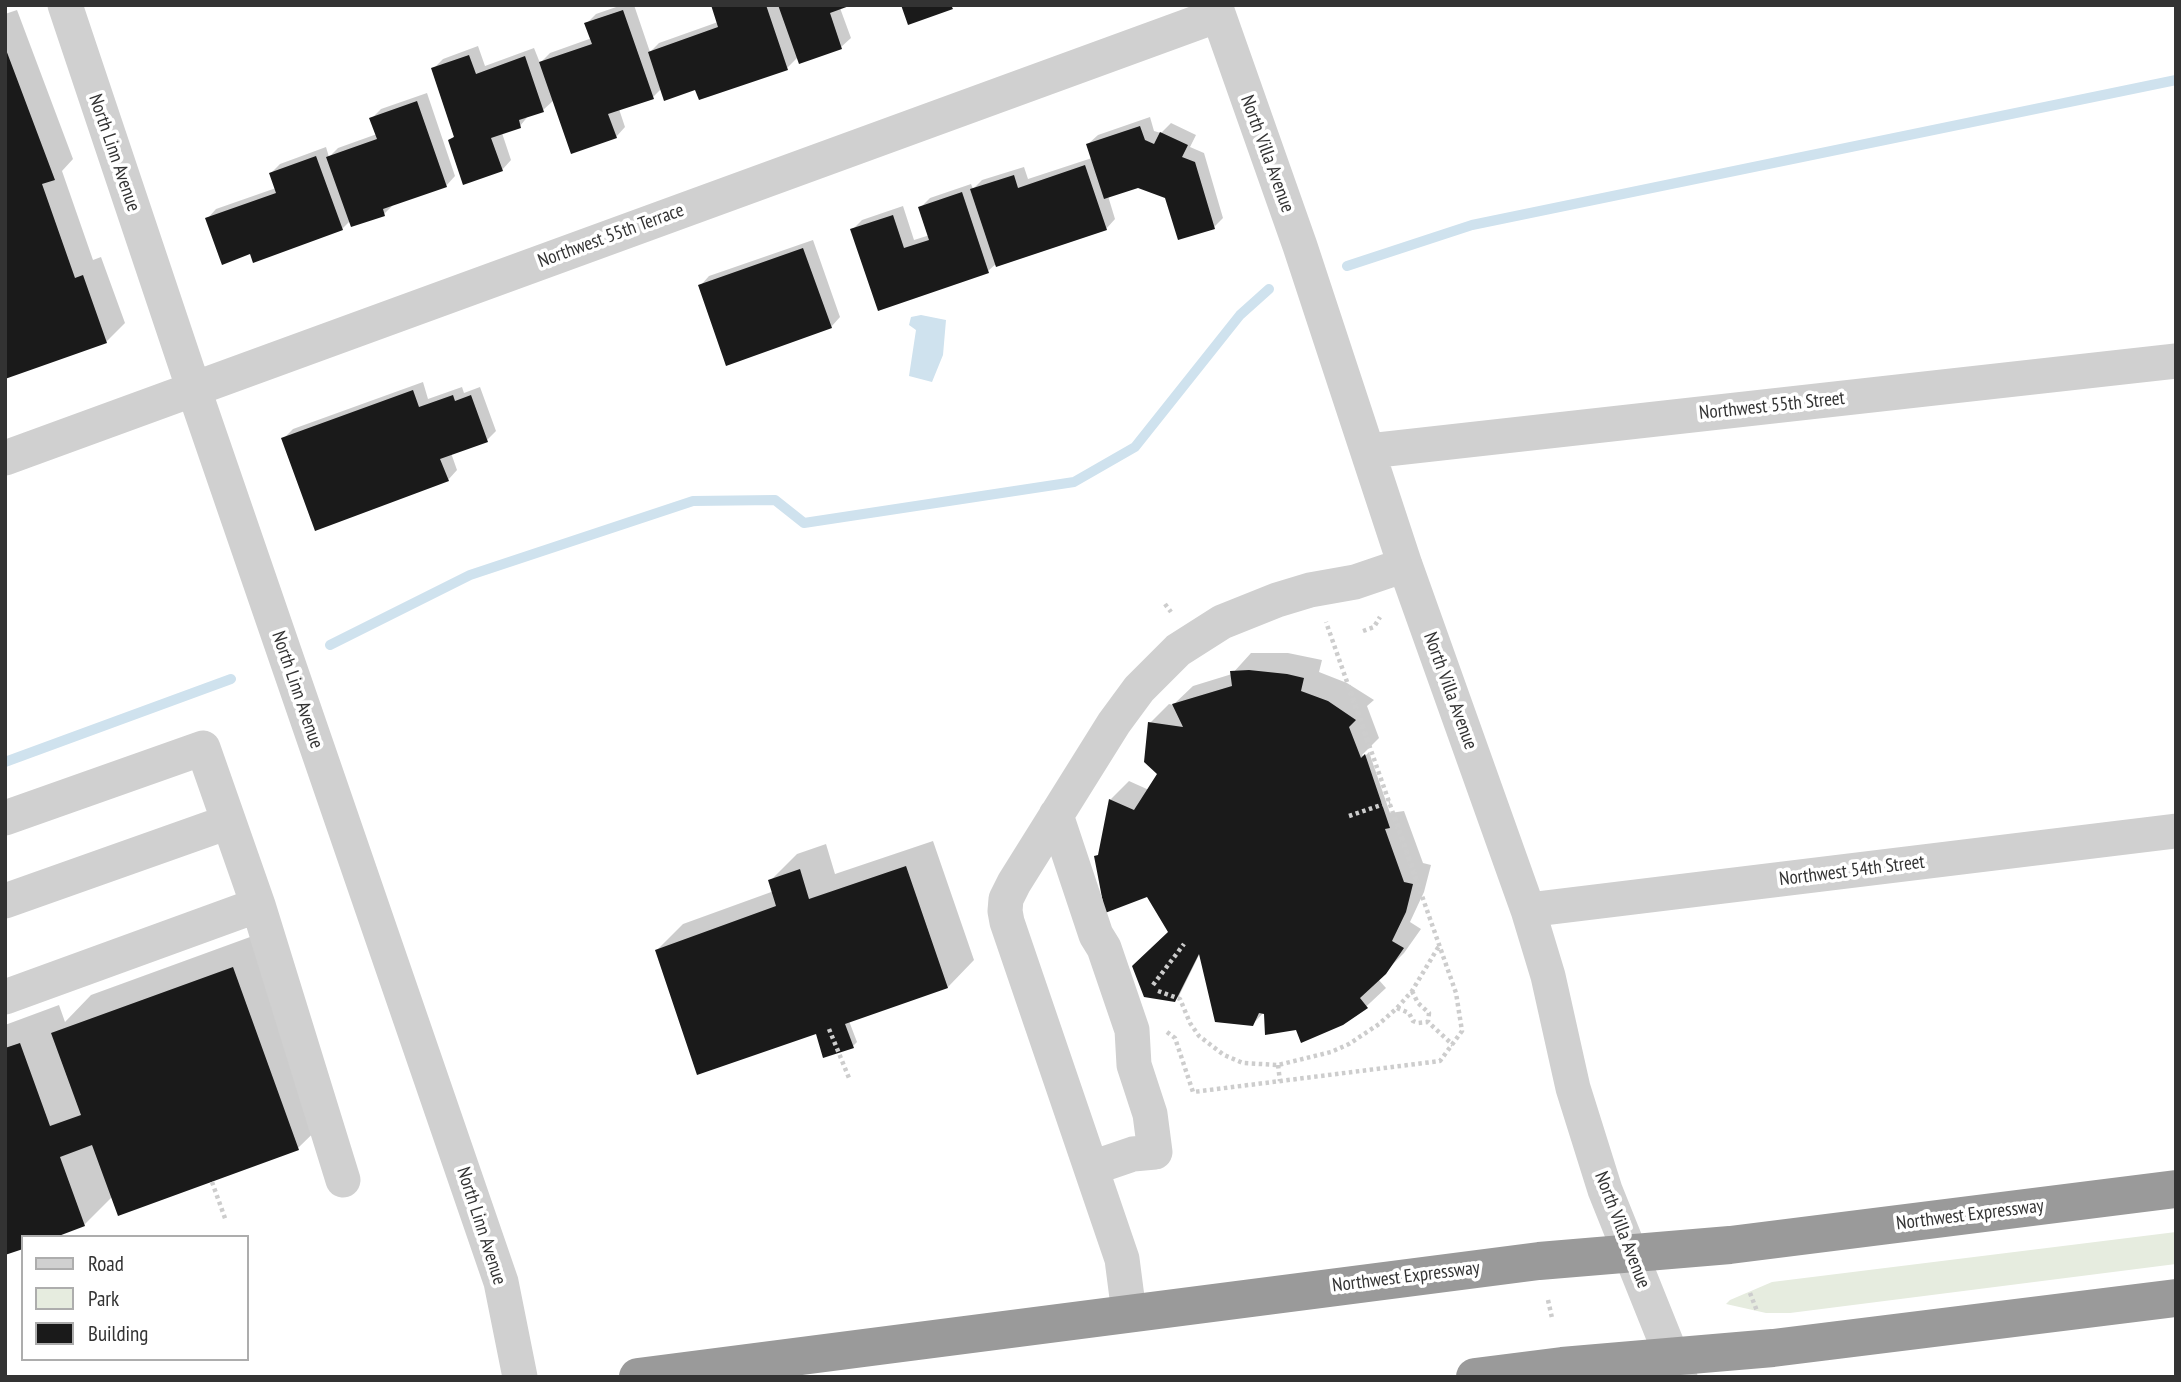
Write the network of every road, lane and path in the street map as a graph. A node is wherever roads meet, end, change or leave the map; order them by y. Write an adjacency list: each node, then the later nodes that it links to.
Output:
1 (65, 5): 4 (street, North Linn Avenue)
2 (1216, 10): 4 (street, Northwest 55th Terrace); 5 (street, North Villa Avenue)
3 (2176, 361): 5 (street, Northwest 55th Street)
4 (193, 387): 6 (street, Northwest 55th Terrace); 50 (street, North Linn Avenue)
5 (1369, 451): 7 (street, North Villa Avenue)
6 (5, 457)
7 (1405, 565): 12 (street); 19 (street, North Villa Avenue)
8 (1317, 617): 11 (path)
9 (1380, 617): 10 (path)
10 (1363, 631)
11 (1390, 802): 13 (path); 21 (path)
12 (1056, 815): 37 (street); 37 (street)
13 (1349, 816)
14 (5, 818): 15 (street)
15 (229, 822): 17 (street); 18 (street)
16 (2176, 831): 19 (street, Northwest 54th Street)
17 (5, 901)
18 (258, 905): 25 (street); 38 (street)
19 (1528, 910): 42 (street, North Villa Avenue)
20 (1184, 944): 23 (path)
21 (1440, 945): 24 (path); 33 (path)
22 (1147, 977): 23 (path)
23 (1150, 988): 26 (path); 34 (path)
24 (1412, 991): 27 (path); 28 (path)
25 (5, 997)
26 (1154, 999)
27 (1418, 1003): 29 (path); 30 (path)
28 (1397, 1008): 29 (path); 34 (path)
29 (1409, 1013): 30 (path)
30 (1427, 1022): 33 (path)
31 (829, 1029): 35 (path)
32 (1164, 1029): 36 (path)
33 (1453, 1045): 36 (path)
34 (1278, 1065): 36 (path)
35 (849, 1078)
36 (1280, 1081)
37 (1092, 1168): 47 (street)
38 (343, 1180)
39 (212, 1182): 41 (path)
40 (2176, 1189): 42 (highway, Northwest Expressway)
41 (226, 1221)
42 (1631, 1254): 47 (highway, Northwest Expressway); 49 (street, North Villa Avenue)
43 (1750, 1293): 46 (path)
44 (2176, 1298): 49 (highway)
45 (1548, 1300): 48 (path)
46 (1758, 1312)
47 (1129, 1313): 51 (highway, Northwest Expressway)
48 (1552, 1318)
49 (1676, 1367): 52 (highway)
50 (520, 1377)
51 (638, 1377)
52 (1475, 1377)

